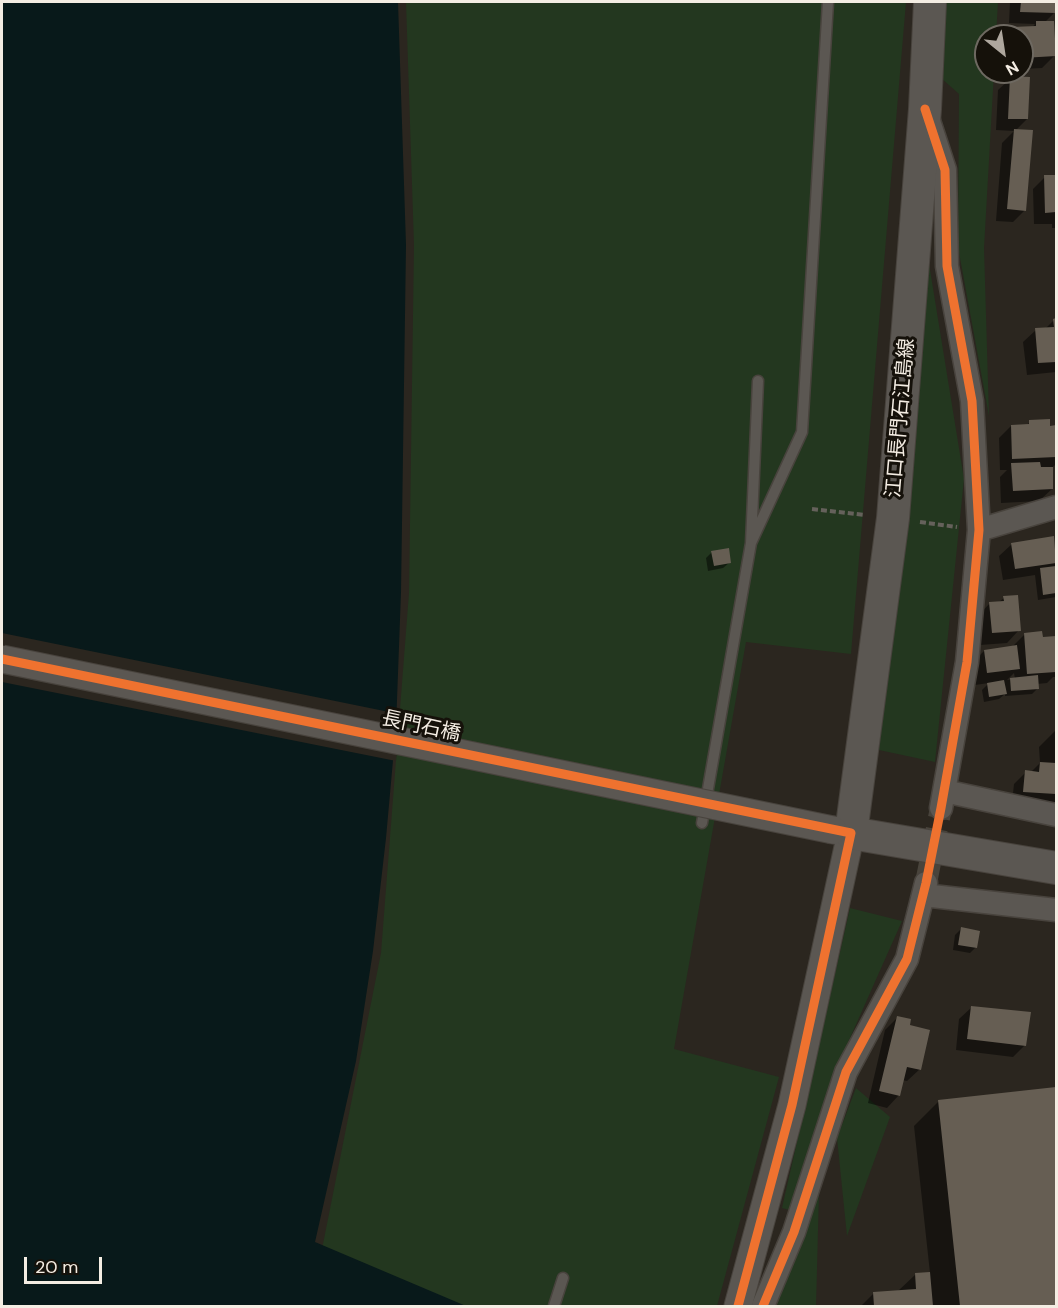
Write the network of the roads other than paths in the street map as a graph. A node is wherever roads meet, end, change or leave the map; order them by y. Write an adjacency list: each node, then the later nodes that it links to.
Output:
1 (828, 2): 7 (lane)
2 (930, 2): 3 (main road, 江口長門石江島線)
3 (925, 109): 6 (street); 11 (main road, 江口長門石江島線)
4 (758, 381): 7 (lane)
5 (1056, 507): 6 (street)
6 (979, 530): 9 (street)
7 (751, 543): 10 (lane)
8 (2, 659): 11 (street, 長門石橋, bridge)
9 (1056, 815)
10 (702, 823)
11 (842, 832): 12 (main road); 16 (street)
12 (1056, 868)
13 (1056, 910): 17 (street)
14 (563, 1278): 15 (lane)
15 (554, 1306)
16 (738, 1306)
17 (763, 1306)

